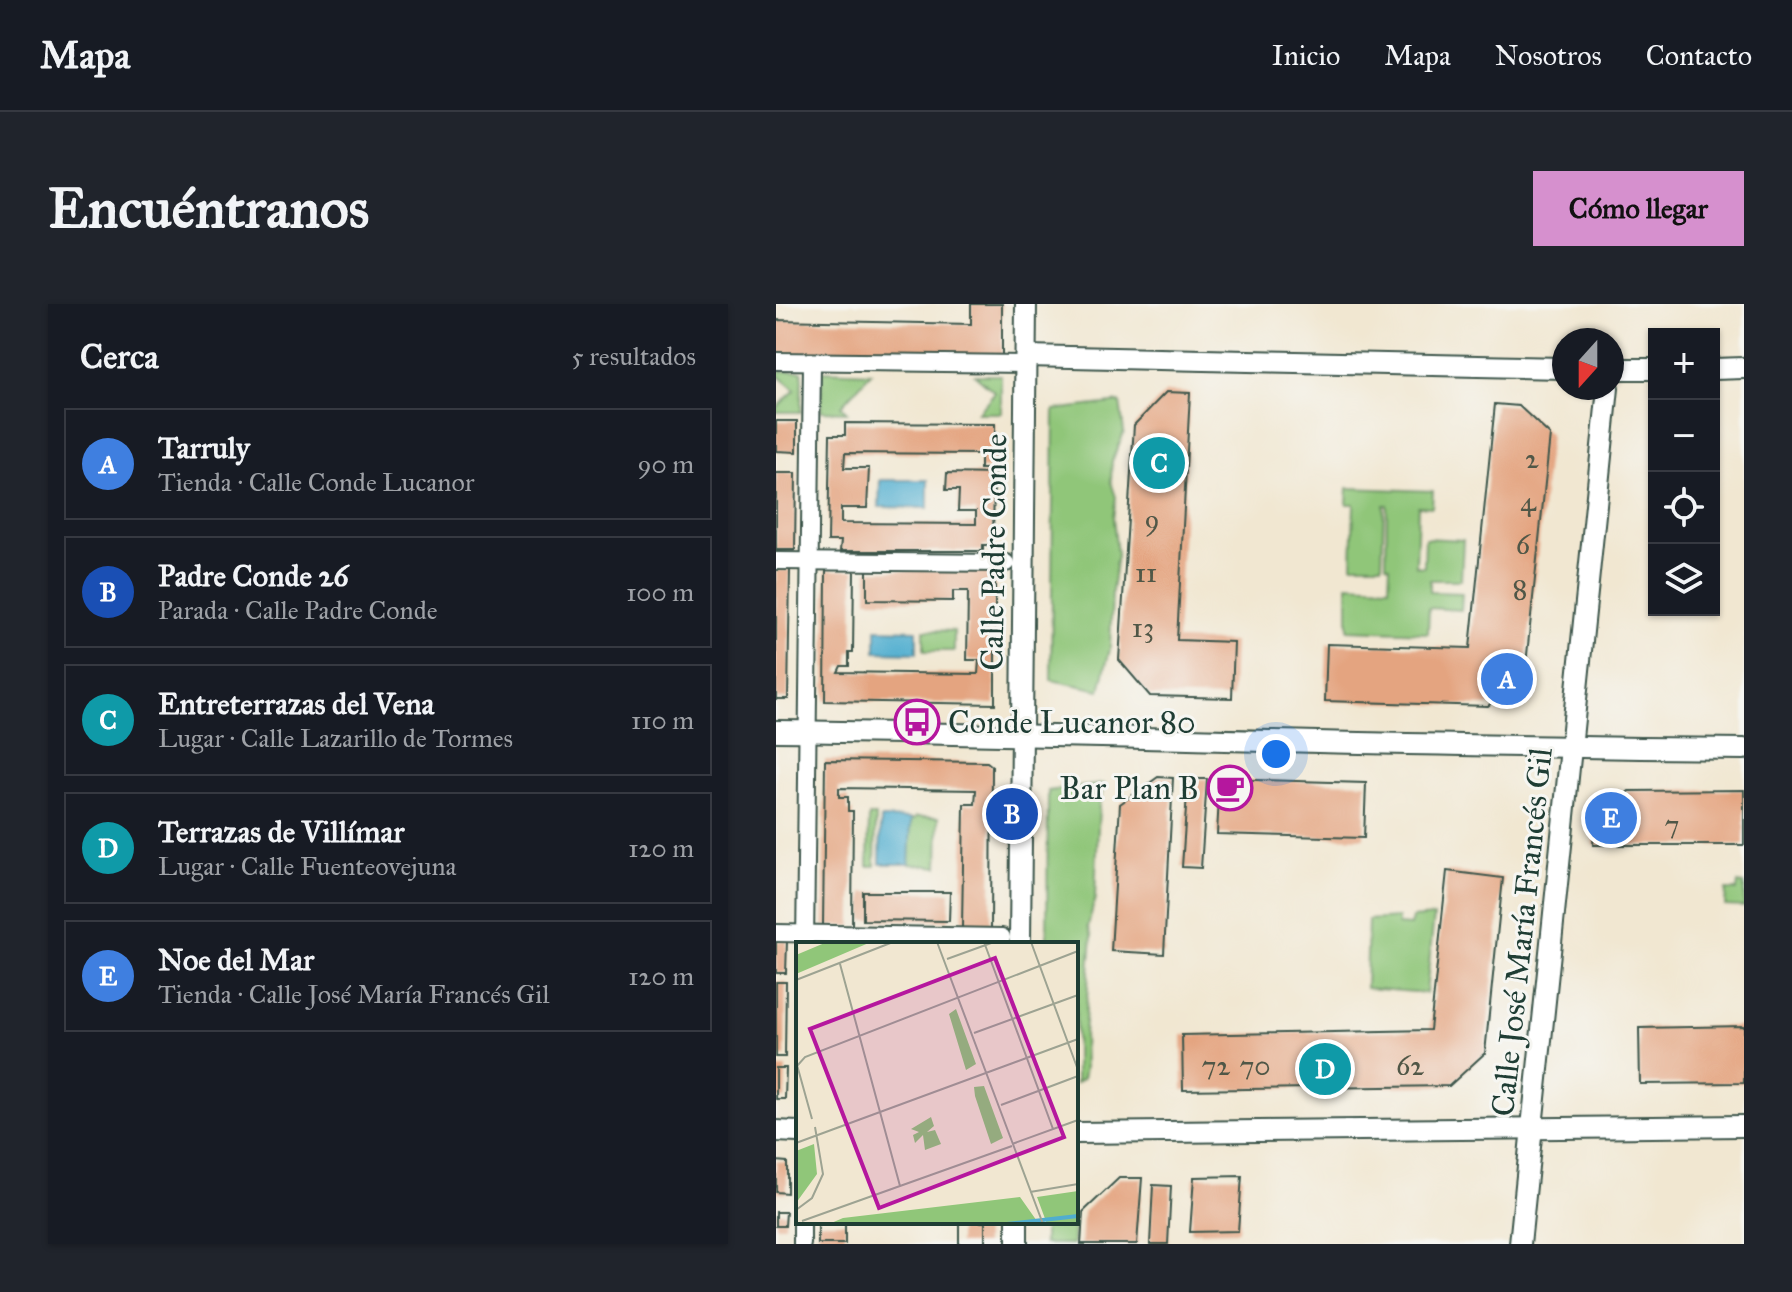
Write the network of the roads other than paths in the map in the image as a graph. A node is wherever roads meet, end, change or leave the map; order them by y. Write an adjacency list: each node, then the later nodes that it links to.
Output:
1 (1026, 304): 2 (street, Calle Padre Conde)
2 (1026, 360): 4 (street); 5 (street); 16 (street, Calle Padre Conde)
3 (776, 361): 4 (street)
4 (812, 362): 12 (street)
5 (1552, 368)
6 (1744, 368): 9 (street)
7 (1624, 369): 8 (street)
8 (1648, 369)
9 (1720, 369)
10 (1607, 400): 17 (street, Calle José María Francés Gil)
11 (776, 561): 12 (street)
12 (810, 561): 13 (street); 15 (street)
13 (1006, 563)
14 (776, 731): 15 (street)
15 (808, 732): 16 (street); 20 (street)
16 (1022, 734): 17 (street); 21 (street, Calle Padre Conde)
17 (1571, 748): 18 (street); 23 (street, Calle José María Francés Gil)
18 (1744, 749)
19 (776, 933): 20 (street)
20 (805, 939): 21 (street)
21 (1011, 940)
22 (1744, 1126): 23 (street)
23 (1532, 1129): 26 (street); 27 (street, Calle José María Francés Gil)
24 (776, 1131): 25 (street)
25 (796, 1132)
26 (1078, 1133)
27 (1520, 1244)

